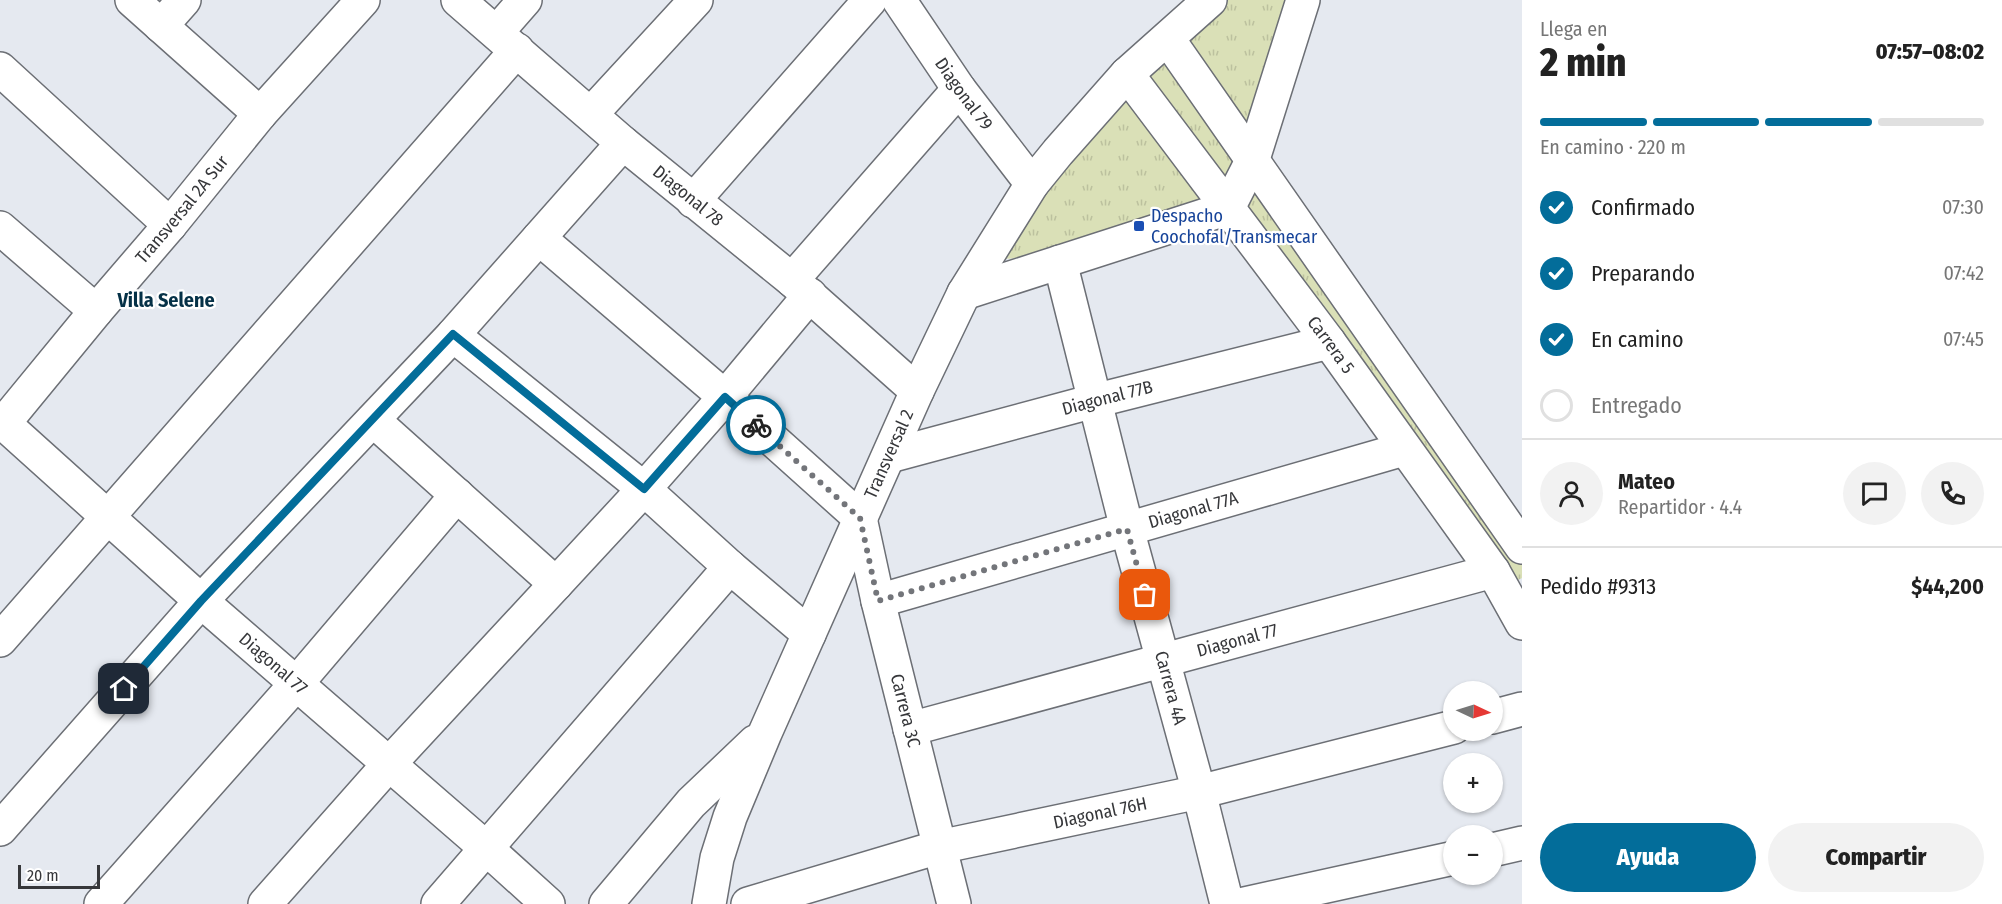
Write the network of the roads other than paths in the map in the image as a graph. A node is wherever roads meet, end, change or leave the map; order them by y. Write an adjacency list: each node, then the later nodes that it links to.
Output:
1 (132, 0): 11 (street)
2 (184, 0): 11 (street)
3 (363, 0): 17 (street, Transversal 2A Sur)
4 (458, 0): 13 (street, Diagonal 78)
5 (525, 0): 13 (street)
6 (696, 0): 18 (street)
7 (870, 0): 22 (street)
8 (899, 0): 16 (street, Diagonal 79)
9 (1210, 0): 12 (street, Transversal 2)
10 (1303, 0): 20 (street)
11 (161, 26): 17 (street)
12 (1168, 39): 15 (street, Transversal 2); 20 (street)
13 (507, 41): 18 (street, Diagonal 78); 42 (street)
14 (0, 69): 24 (street)
15 (1127, 74): 21 (street, Transversal 2); 23 (street, Carrera 5)
16 (959, 89): 21 (street, Diagonal 79); 28 (street)
17 (260, 114): 24 (street, Transversal 2A Sur)
18 (591, 114): 19 (street, Diagonal 78)
19 (623, 143): 22 (street, Diagonal 78); 26 (street)
20 (1253, 159): 23 (street); 45 (street)
21 (1032, 184): 29 (street, Transversal 2)
22 (693, 201): 28 (street, Diagonal 78)
23 (1228, 208): 27 (street); 32 (street, Carrera 5)
24 (170, 225): 30 (street, Transversal 2A Sur)
25 (0, 228): 30 (street)
26 (539, 238): 31 (street); 34 (street)
27 (1060, 262): 29 (street); 35 (street, Carrera 4A)
28 (801, 288): 33 (street, Diagonal 78); 34 (street)
29 (964, 293): 33 (street, Transversal 2)
30 (96, 311): 37 (street, Transversal 2A Sur)
31 (453, 334): 36 (street); 40 (street)
32 (1329, 342): 35 (street, Diagonal 77B); 38 (street, Carrera 5)
33 (917, 391): 39 (street, Transversal 2)
34 (725, 397): 40 (street); 43 (street)
35 (1094, 401): 39 (street, Diagonal 77B); 44 (street, Carrera 4A)
36 (372, 420): 41 (street); 49 (street)
37 (4, 430): 42 (street, Diagonal 77)
38 (1404, 449): 44 (street, Diagonal 77A); 47 (street, Carrera 5)
39 (889, 456): 43 (street, Transversal 2)
40 (644, 489): 46 (street); 48 (street)
41 (457, 495): 48 (street); 55 (street)
42 (107, 517): 49 (street, Diagonal 77); 53 (street)
43 (860, 518): 50 (street, Carrera 3C); 52 (street, Transversal 2)
44 (1127, 529): 50 (street, Diagonal 77A); 54 (street, Carrera 4A)
45 (1522, 547)
46 (730, 567): 52 (street); 67 (street)
47 (1493, 571): 51 (street, Carrera 5); 54 (street, Diagonal 77)
48 (556, 584): 61 (street)
49 (201, 601): 55 (street, Diagonal 77); 63 (street)
50 (878, 601): 58 (street, Carrera 3C)
51 (1519, 607)
52 (809, 634): 60 (street, Transversal 2)
53 (0, 640)
54 (1164, 662): 58 (street, Diagonal 77); 62 (street, Carrera 4A)
55 (296, 684): 61 (street, Diagonal 77); 69 (street)
56 (1522, 710): 57 (street)
57 (1503, 714)
58 (910, 729): 65 (street, Carrera 3C)
59 (1443, 730): 62 (street, Diagonal 76H)
60 (765, 733): 73 (street); 74 (street, Transversal 2)
61 (389, 764): 67 (street, Diagonal 77); 70 (street)
62 (1199, 792): 65 (street, Diagonal 76H); 77 (street, Carrera 4A)
63 (0, 829)
64 (1522, 843): 66 (street)
65 (939, 847): 75 (street, Diagonal 76H); 76 (street, Carrera 3C)
66 (1503, 847)
67 (486, 848): 71 (street); 72 (street, Diagonal 77)
68 (1443, 860): 78 (street)
69 (101, 904)
70 (264, 904)
71 (438, 904)
72 (548, 904)
73 (606, 904)
74 (709, 904)
75 (748, 904)
76 (954, 904)
77 (1227, 904)
78 (1244, 904)

